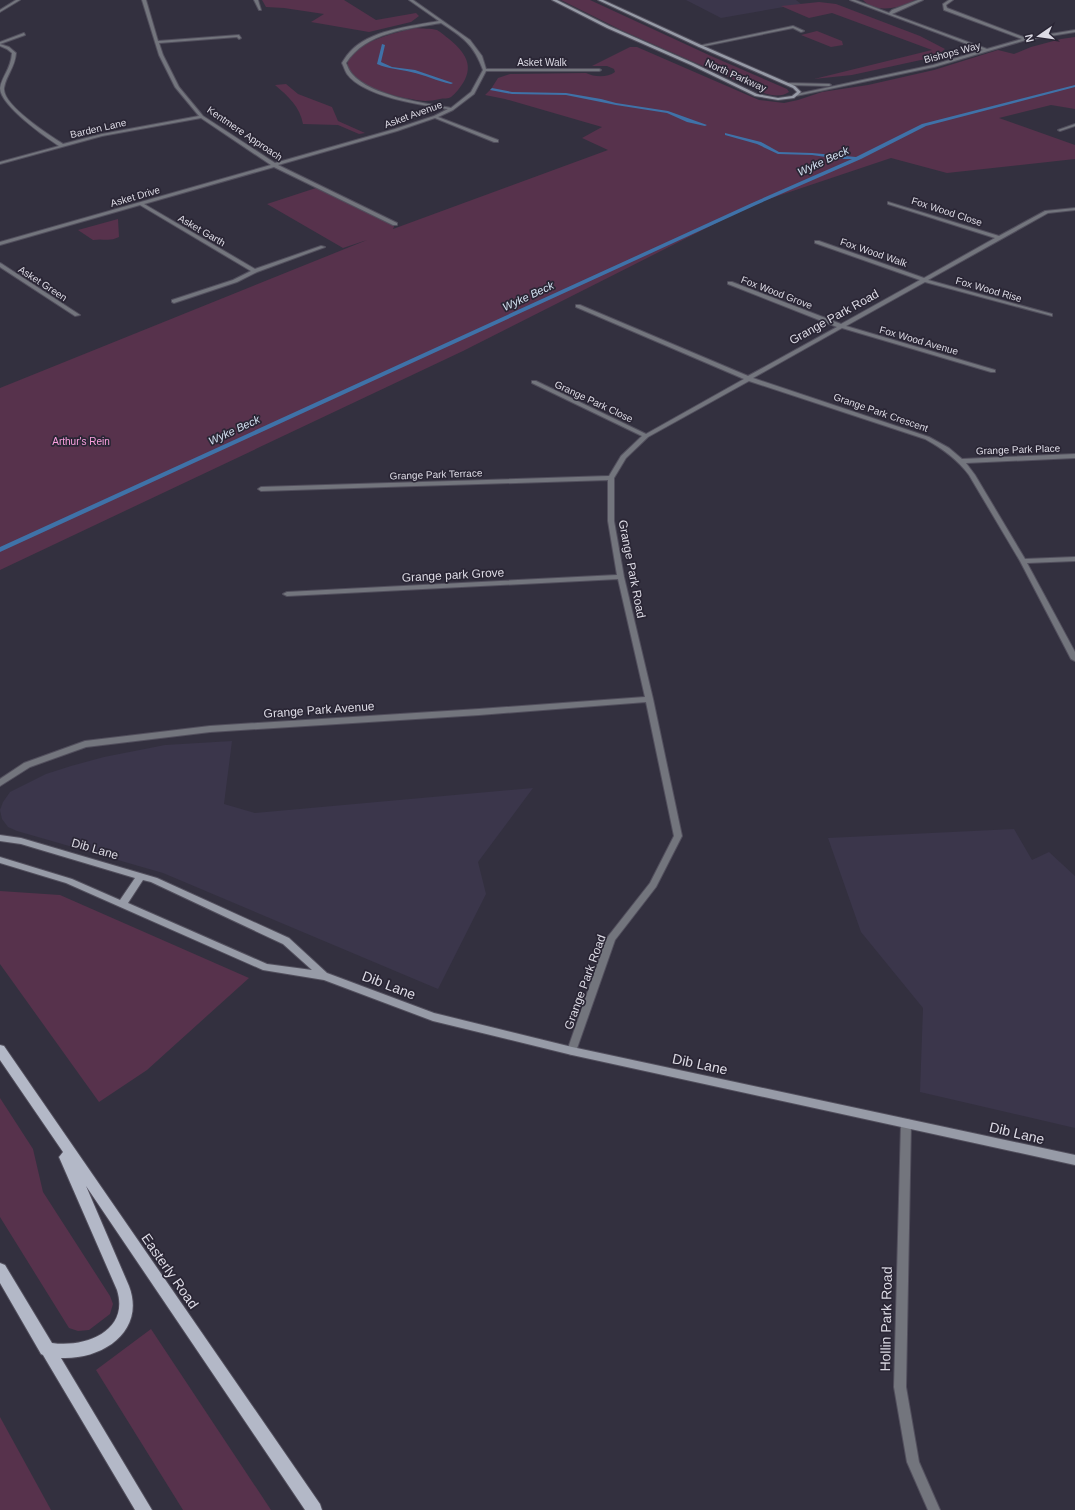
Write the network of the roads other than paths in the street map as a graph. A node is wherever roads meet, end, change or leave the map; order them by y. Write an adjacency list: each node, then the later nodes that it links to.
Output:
1 (18, 0): 11 (street)
2 (144, 0): 19 (street, Kentmere Approach)
3 (256, 0): 10 (street)
4 (411, 0): 13 (street)
5 (554, 0): 28 (street, North Parkway)
6 (600, 0): 21 (street, North Parkway)
7 (852, 0): 12 (street, Bishops Way)
8 (922, 0): 12 (street)
9 (951, 0): 18 (street)
10 (260, 9)
11 (0, 11)
12 (890, 14): 22 (street, Bishops Way)
13 (441, 22): 23 (street); 29 (street)
14 (802, 31): 21 (street)
15 (1075, 31): 18 (street)
16 (24, 34): 20 (street)
17 (239, 38): 19 (street)
18 (1026, 39): 22 (street)
19 (158, 42): 30 (street, Kentmere Approach)
20 (0, 44): 27 (street)
21 (700, 46): 25 (street, North Parkway)
22 (987, 50): 26 (street, Bishops Way)
23 (485, 70): 24 (street, Asket Walk); 29 (street, Asket Avenue)
24 (599, 70)
25 (788, 84): 26 (street, Bishops Way); 28 (street, North Parkway)
26 (844, 85): 28 (street, Bishops Way)
27 (1, 86): 35 (street)
28 (798, 95)
29 (452, 109): 31 (street, Asket Avenue)
30 (202, 117): 35 (street, Barden Lane); 37 (street, Kentmere Approach)
31 (435, 117): 34 (street); 37 (street, Asket Avenue)
32 (1075, 125): 33 (street)
33 (1060, 130)
34 (496, 141)
35 (62, 146): 36 (street, Barden Lane)
36 (0, 163)
37 (276, 166): 39 (street, Asket Drive); 41 (street, Kentmere Approach)
38 (890, 202): 42 (street, Fox Wood Close)
39 (141, 204): 44 (street, Asket Drive); 47 (street, Asket Garth)
40 (1075, 209): 42 (street, Grange Park Road)
41 (395, 224)
42 (999, 238): 48 (street, Grange Park Road)
43 (817, 242): 48 (street, Fox Wood Walk)
44 (0, 244)
45 (323, 247): 47 (street)
46 (0, 265): 52 (street, Asket Green)
47 (255, 271): 50 (street)
48 (924, 280): 53 (street, Fox Wood Rise); 54 (street, Grange Park Road)
49 (730, 283): 54 (street, Fox Wood Grove)
50 (174, 301)
51 (578, 306): 56 (street, Grange Park Crescent)
52 (77, 315)
53 (1050, 315)
54 (840, 326): 55 (street, Fox Wood Avenue); 56 (street, Grange Park Road)
55 (993, 371)
56 (747, 378): 58 (street, Grange Park Road); 60 (street, Grange Park Crescent)
57 (534, 382): 58 (street, Grange Park Close)
58 (646, 436): 61 (street, Grange Park Road)
59 (1075, 456): 60 (street, Grange Park Place)
60 (962, 461): 64 (street, Grange Park Crescent)
61 (610, 478): 62 (street, Grange Park Terrace); 65 (street, Grange Park Road)
62 (261, 489)
63 (1075, 559): 64 (street)
64 (1023, 561): 67 (street, Grange Park Crescent)
65 (621, 577): 66 (street, Grange park Grove); 68 (street, Grange Park Road)
66 (287, 594)
67 (1075, 659)
68 (649, 699): 69 (street, Grange Park Avenue); 76 (street, Grange Park Road)
69 (0, 783)
70 (0, 838): 72 (street, Dib Lane)
71 (0, 860): 73 (street, Dib Lane)
72 (141, 876): 73 (street); 74 (street, Dib Lane)
73 (122, 904): 74 (street, Dib Lane)
74 (325, 976): 76 (street, Dib Lane)
75 (0, 1050): 78 (main road, Easterly Road)
76 (572, 1051): 77 (street, Dib Lane)
77 (906, 1123): 79 (street, Dib Lane); 84 (street, Hollin Park Road)
78 (55, 1133): 81 (main road); 83 (main road, Easterly Road)
79 (1075, 1160)
80 (0, 1270): 81 (main road)
81 (46, 1349): 82 (main road)
82 (144, 1510)
83 (314, 1510)
84 (934, 1510)

